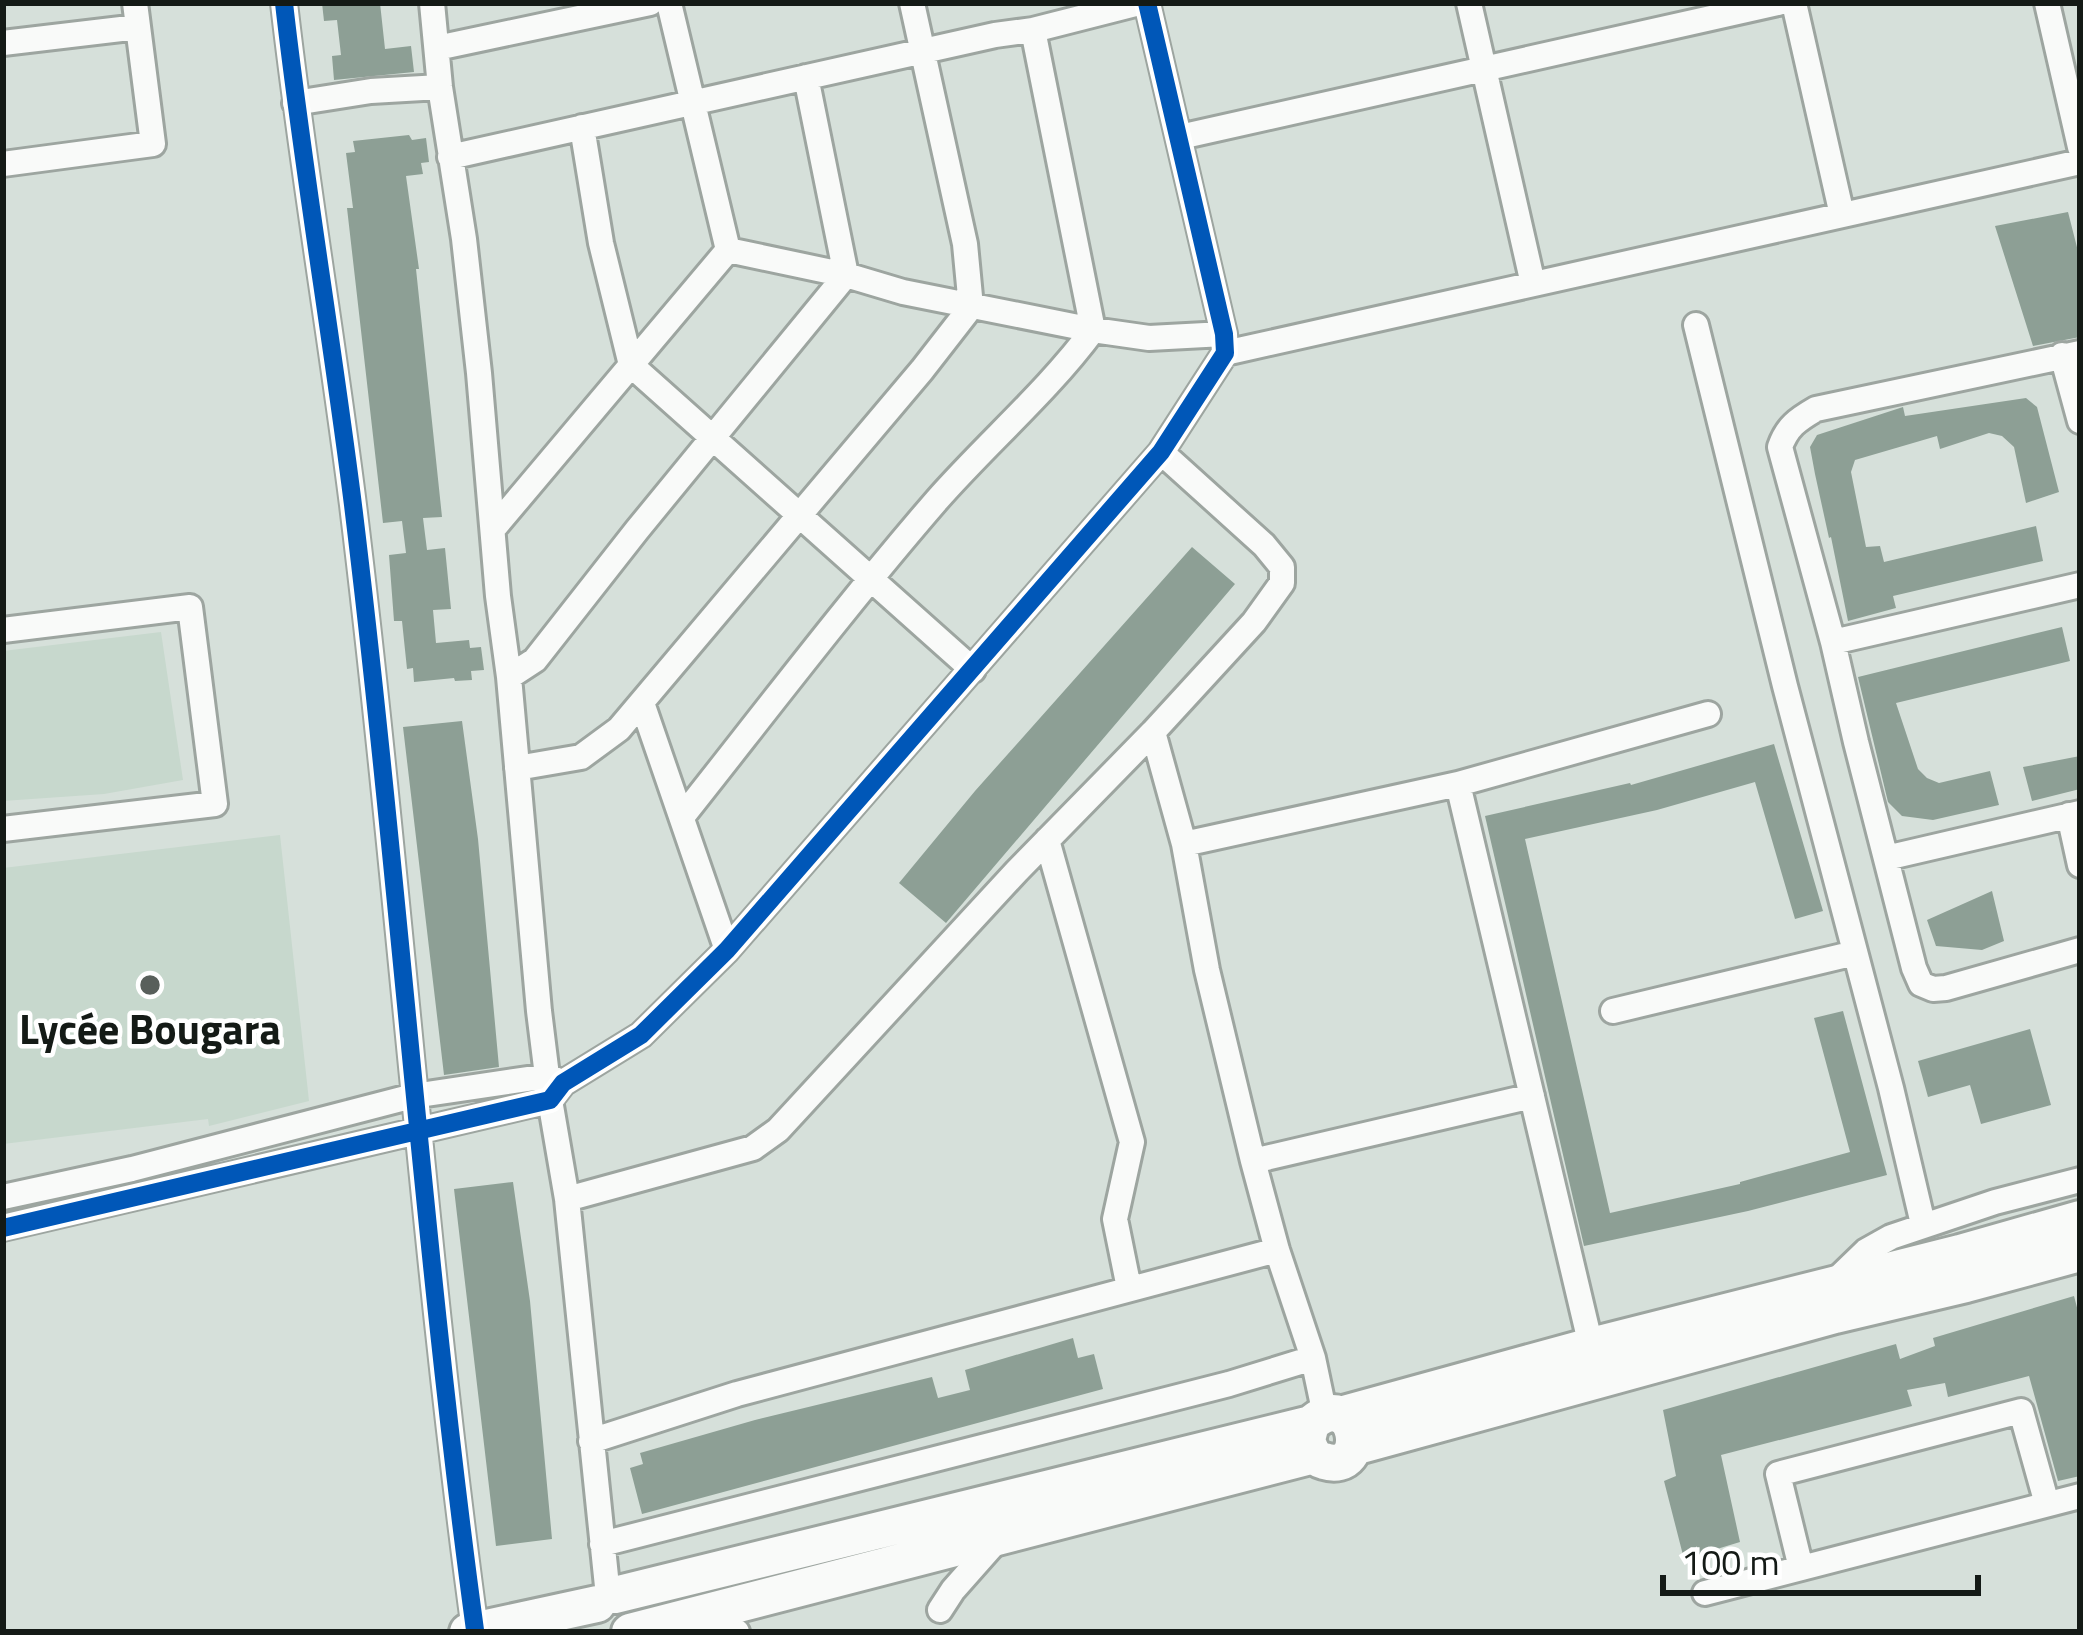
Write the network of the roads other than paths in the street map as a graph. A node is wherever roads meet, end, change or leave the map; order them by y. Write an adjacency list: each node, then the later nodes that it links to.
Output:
1 (284, 3): 19 (street)
2 (432, 3): 14 (street)
3 (650, 3): 14 (street)
4 (669, 3): 20 (street)
5 (912, 3): 15 (street)
6 (1143, 3): 12 (street); 22 (street)
7 (1469, 3): 16 (street)
8 (1778, 3): 16 (street)
9 (1794, 3): 27 (street)
10 (2047, 3): 23 (street)
11 (137, 15): 13 (street); 26 (street)
12 (1033, 30): 15 (street); 33 (street)
13 (3, 43)
14 (437, 48): 18 (street)
15 (923, 51): 17 (street); 31 (street)
16 (1484, 68): 22 (street); 30 (street)
17 (806, 77): 20 (street); 29 (street)
18 (440, 87): 19 (street); 24 (street)
19 (295, 103): 65 (street)
20 (692, 103): 21 (street); 28 (street)
21 (582, 127): 24 (street); 36 (street)
22 (1180, 136): 34 (street)
23 (2080, 147)
24 (450, 157): 41 (street)
25 (2080, 162): 27 (street)
26 (3, 164)
27 (1842, 215): 30 (street)
28 (728, 250): 29 (street); 36 (street)
29 (846, 275): 31 (street); 38 (street)
30 (1533, 284): 34 (street)
31 (971, 307): 33 (street); 40 (street)
32 (1696, 325): 62 (street)
33 (1093, 330): 34 (street); 42 (street)
34 (1224, 343): 39 (street)
35 (2071, 354): 37 (street); 45 (street)
36 (631, 365): 38 (street); 41 (street)
37 (2080, 421)
38 (712, 440): 40 (street); 47 (street)
39 (1161, 452): 46 (street); 50 (street)
40 (798, 515): 42 (street); 48 (street)
41 (493, 529): 47 (street)
42 (870, 579): 46 (street); 54 (street)
43 (2080, 585): 45 (street)
44 (3, 630): 55 (street)
45 (1833, 642): 58 (street)
46 (973, 670): 60 (street)
47 (509, 677): 51 (street)
48 (643, 703): 51 (street); 54 (street)
49 (1708, 714): 52 (street)
50 (1153, 732): 56 (street); 57 (street)
51 (517, 768): 64 (street)
52 (1457, 784): 57 (street); 66 (street)
53 (2074, 814): 58 (street); 59 (street)
54 (682, 818): 60 (street)
55 (3, 830)
56 (1047, 840): 71 (street); 78 (street)
57 (1184, 844): 68 (street)
58 (1886, 858): 61 (street)
59 (2080, 865)
60 (727, 950): 64 (street)
61 (2080, 950)
62 (1855, 953): 63 (street); 73 (street)
63 (1613, 1011)
64 (554, 1087): 65 (street); 67 (street); 71 (street)
65 (413, 1096): 67 (street); 70 (street)
66 (1532, 1096): 68 (street); 79 (street)
67 (419, 1130): 74 (street); 92 (street)
68 (1253, 1161): 75 (street)
69 (2080, 1180): 73 (street)
70 (3, 1197)
71 (567, 1199): 82 (street)
72 (2080, 1219): 77 (main road)
73 (1923, 1224): 77 (street)
74 (3, 1228)
75 (1277, 1250): 78 (street); 80 (street)
76 (2080, 1253): 81 (main road)
77 (1834, 1282): 79 (main road)
78 (1129, 1288): 82 (street)
79 (1592, 1346): 81 (main road)
80 (1312, 1358): 81 (street); 86 (street)
81 (1329, 1431): 85 (main road); 89 (main road)
82 (591, 1441): 86 (street)
83 (2080, 1496): 84 (street)
84 (2048, 1504): 87 (street); 87 (street)
85 (1000, 1536): 90 (street); 91 (main road)
86 (602, 1544): 89 (street)
87 (1802, 1568): 88 (street)
88 (1705, 1593)
89 (605, 1606): 92 (main road); 93 (main road)
90 (940, 1610)
91 (695, 1615): 93 (main road); 94 (street)
92 (472, 1631)
93 (630, 1632)
94 (737, 1632)

